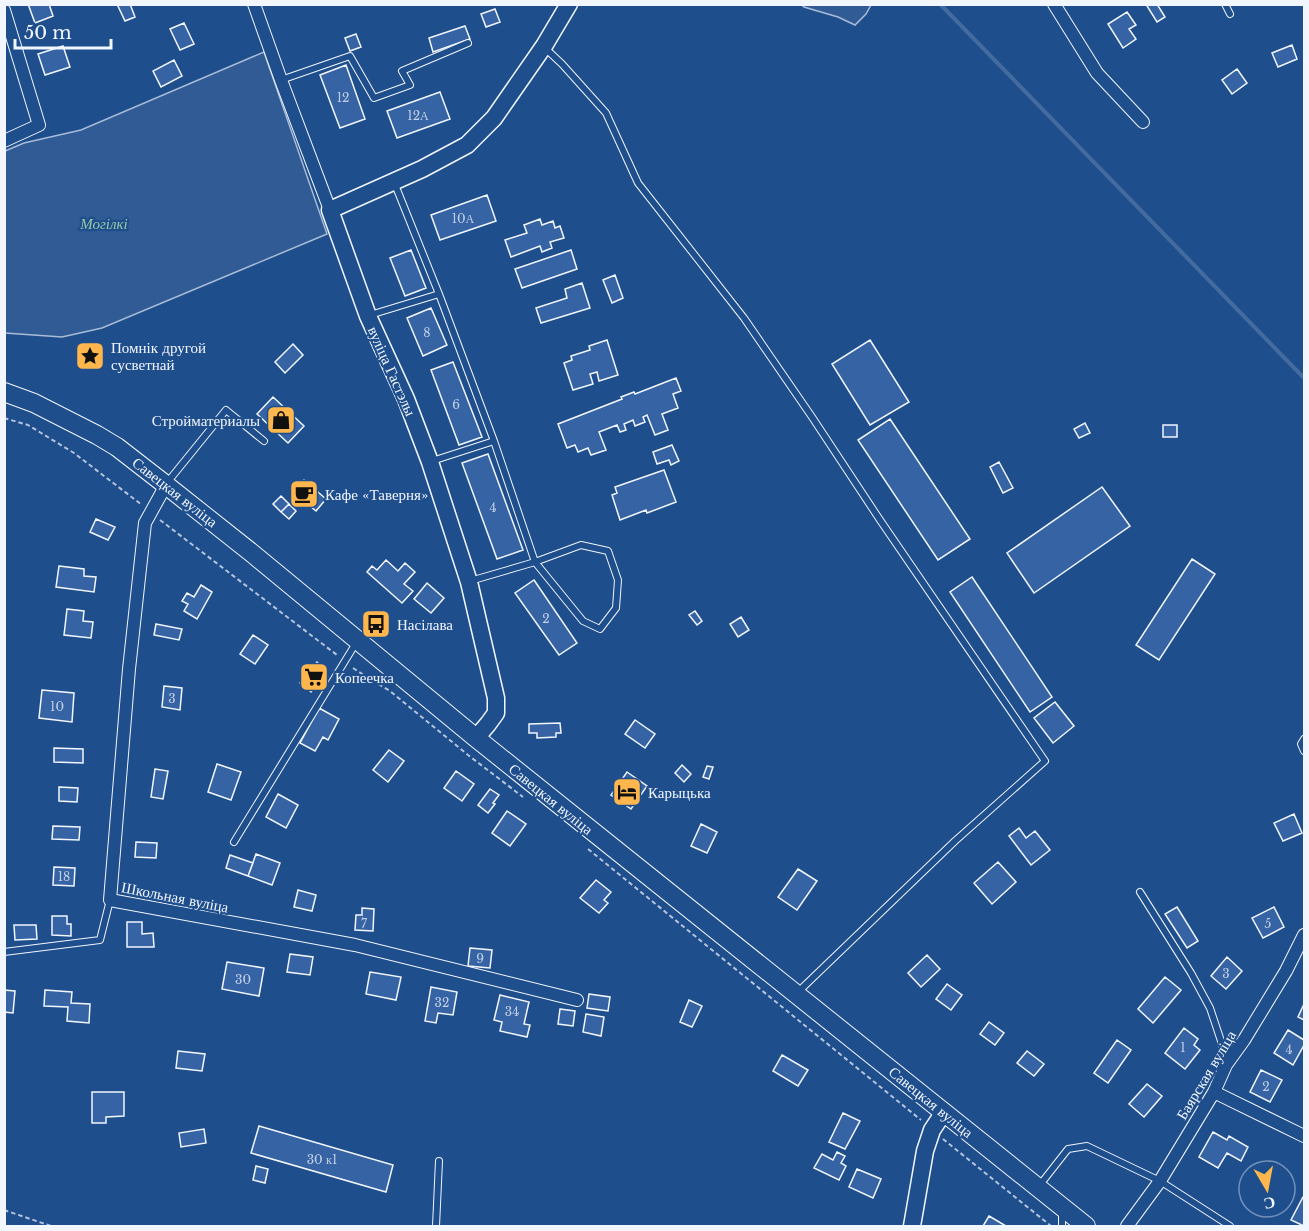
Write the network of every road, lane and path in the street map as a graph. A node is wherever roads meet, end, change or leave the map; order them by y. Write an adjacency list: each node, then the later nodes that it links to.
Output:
1 (254, 4): 9 (street, вуліца Гастэлы)
2 (569, 4): 8 (street)
3 (1054, 4): 10 (street)
4 (1225, 4): 6 (lane)
5 (4, 10): 11 (street)
6 (1230, 14)
7 (468, 44): 9 (lane)
8 (544, 46): 12 (street); 37 (lane)
9 (281, 80): 13 (street, вуліца Гастэлы)
10 (1143, 122)
11 (4, 141)
12 (394, 182): 13 (street); 14 (lane)
13 (330, 210): 15 (street, вуліца Гастэлы)
14 (439, 294): 15 (lane); 19 (lane)
15 (368, 316): 20 (street, вуліца Гастэлы)
16 (4, 392): 21 (main road, Савецкая вуліца)
17 (4, 418): 22 (path)
18 (264, 441): 21 (lane)
19 (494, 441): 20 (lane); 23 (lane)
20 (430, 462): 24 (street, вуліца Гастэлы)
21 (166, 484): 22 (street, Школьная вуліца); 25 (main road, Савецкая вуліца)
22 (151, 512): 26 (path); 34 (street, Школьная вуліца)
23 (535, 562): 23 (lane); 24 (lane)
24 (470, 582): 27 (street, вуліца Гастэлы)
25 (358, 640): 26 (lane); 27 (main road, Савецкая вуліца)
26 (345, 662): 30 (path); 31 (lane)
27 (476, 738): 37 (main road, Савецкая вуліца)
28 (1305, 739): 29 (lane)
29 (1305, 750)
30 (525, 799)
31 (234, 842)
32 (588, 849): 42 (path)
33 (1140, 892): 39 (lane)
34 (110, 900): 36 (lane); 38 (street, Школьная вуліца)
35 (1305, 935): 39 (street, Баярская вуліца)
36 (4, 952)
37 (795, 994): 41 (main road, Савецкая вуліца)
38 (577, 1000)
39 (1226, 1065): 40 (street, Баярская вуліца)
40 (1214, 1092): 43 (street); 45 (street, Баярская вуліца)
41 (944, 1112): 42 (street); 46 (main road, Савецкая вуліца)
42 (932, 1130): 51 (street); 52 (path)
43 (1305, 1136)
44 (439, 1161): 50 (lane)
45 (1160, 1181): 46 (lane); 55 (street, Баярская вуліца); 56 (lane)
46 (1038, 1188): 47 (main road, Савецкая вуліца)
47 (1062, 1207): 53 (lane); 54 (main road, Савецкая вуліца)
48 (4, 1210): 49 (path)
49 (51, 1227)
50 (436, 1227)
51 (912, 1227)
52 (1051, 1227)
53 (1062, 1227)
54 (1086, 1227)
55 (1127, 1227)
56 (1230, 1227)

